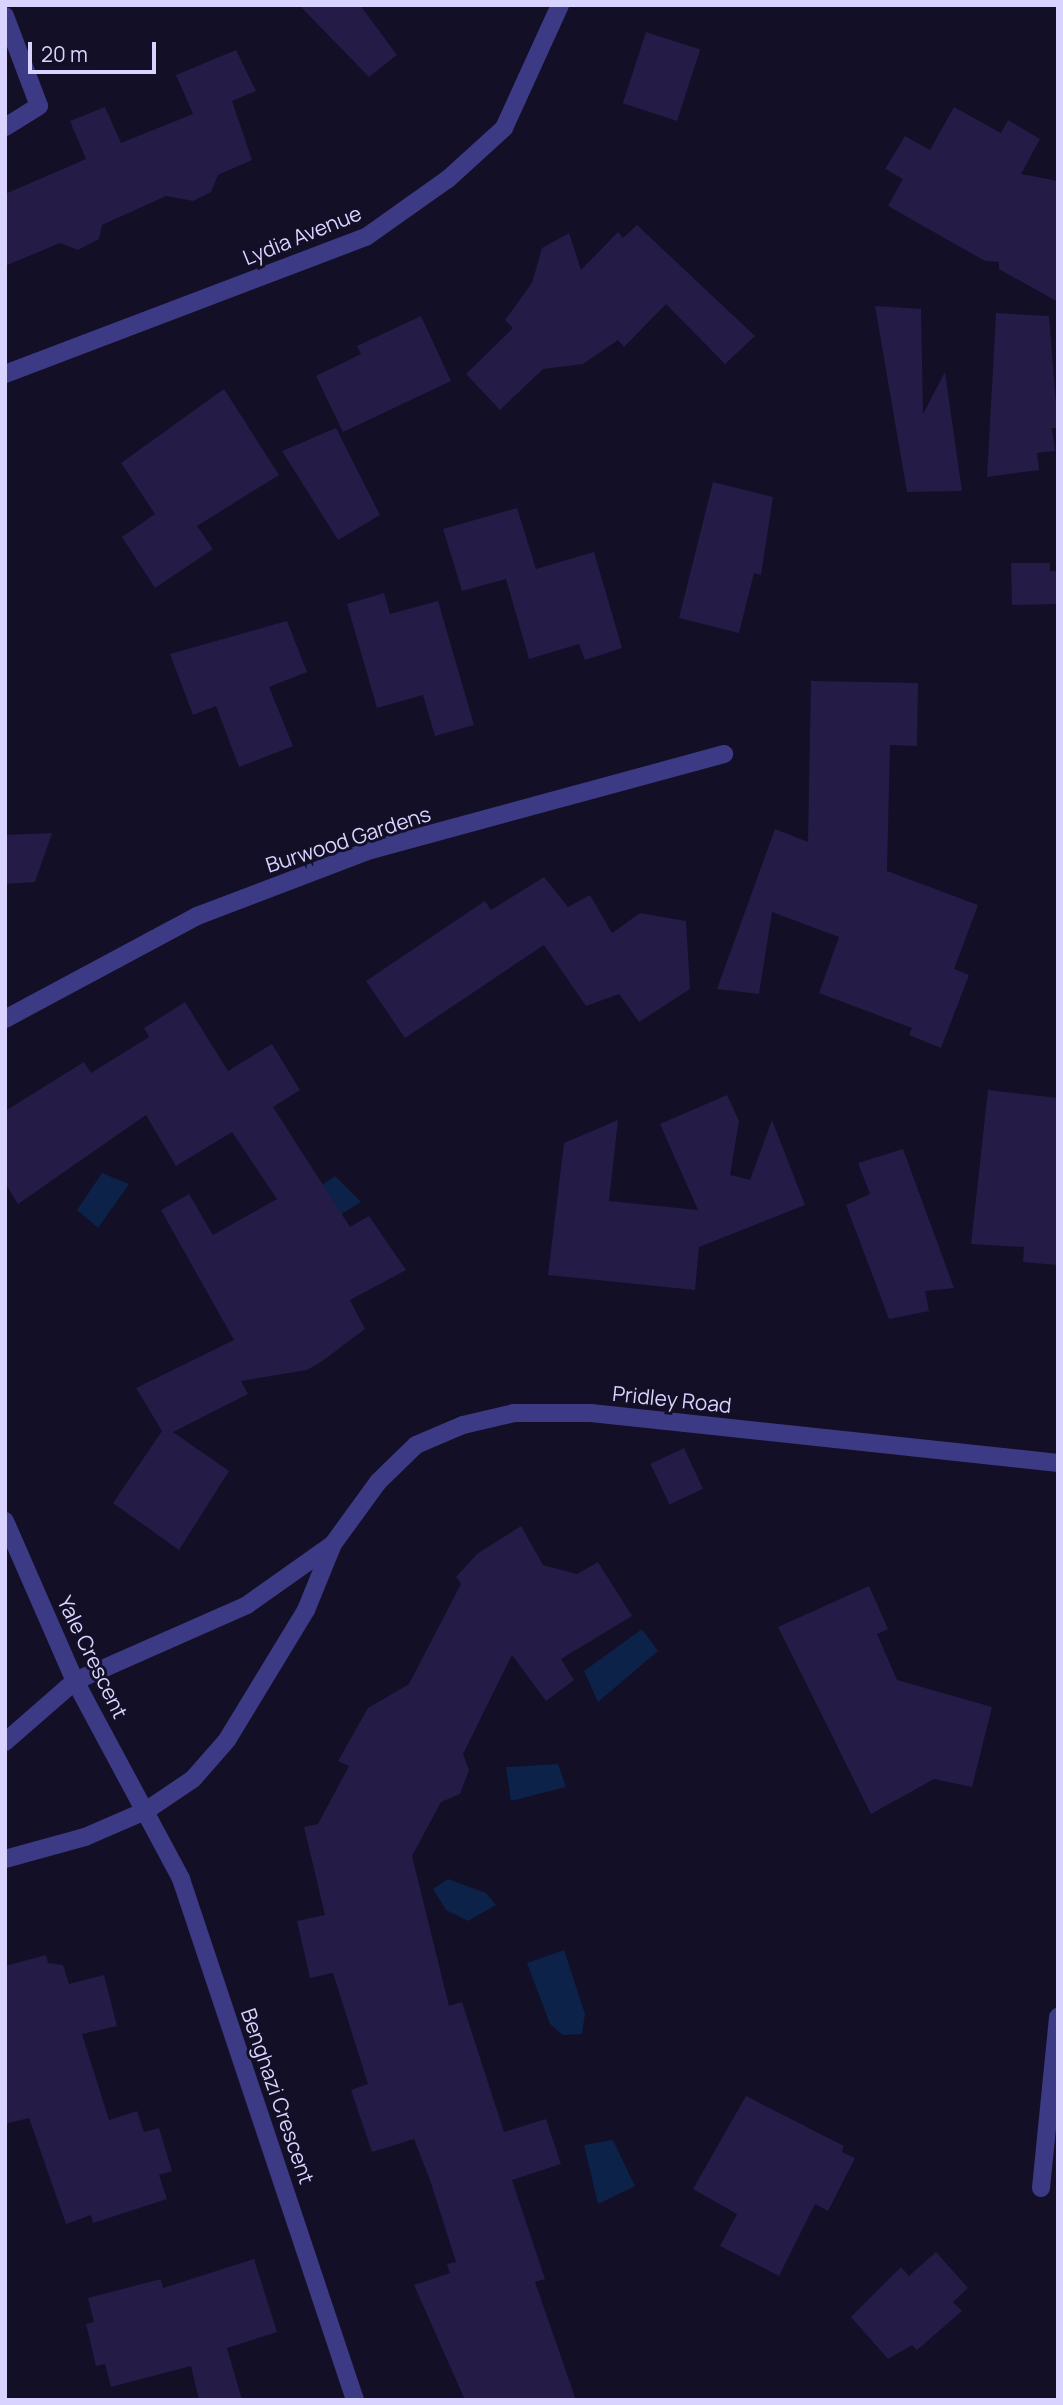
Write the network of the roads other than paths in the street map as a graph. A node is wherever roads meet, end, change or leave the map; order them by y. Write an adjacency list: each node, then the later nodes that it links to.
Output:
1 (560, 5): 4 (street, Lydia Avenue)
2 (5, 16): 3 (street)
3 (5, 127)
4 (5, 374)
5 (724, 754): 6 (street, Burwood Gardens)
6 (5, 1019)
7 (1058, 1463): 9 (street, Pridley Road)
8 (5, 1521): 10 (street, Yale Crescent)
9 (333, 1544): 10 (street, Pridley Road); 12 (street, Pridley Road)
10 (75, 1681): 11 (street, Pridley Road); 12 (street, Yale Crescent)
11 (5, 1742)
12 (147, 1810): 13 (street, Pridley Road); 16 (street, Benghazi Crescent)
13 (5, 1859)
14 (1058, 2017): 15 (street)
15 (1041, 2188)
16 (355, 2400)

